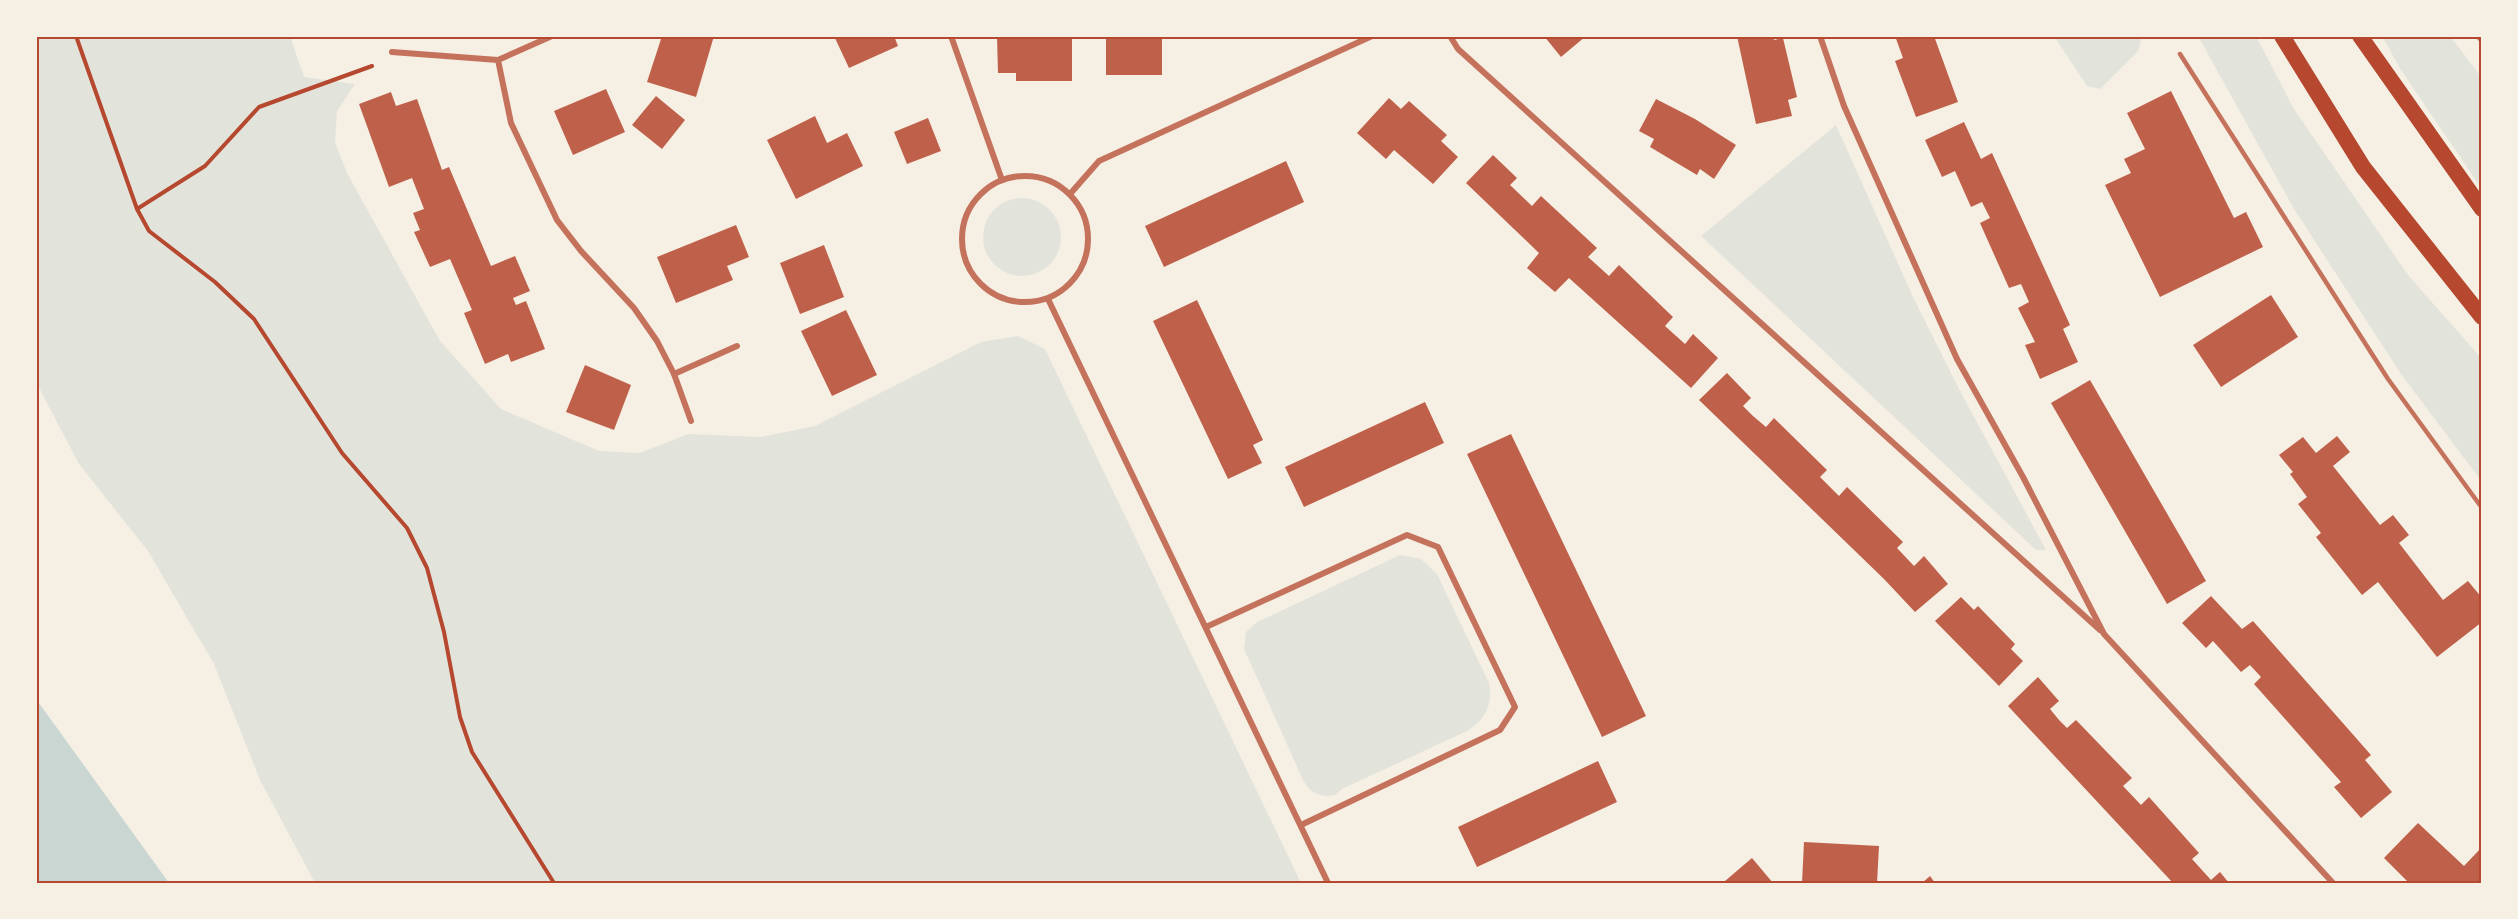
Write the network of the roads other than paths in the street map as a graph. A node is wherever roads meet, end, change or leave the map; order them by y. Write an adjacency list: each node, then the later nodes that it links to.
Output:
1 (552, 36): 12 (street)
2 (951, 36): 13 (street)
3 (1372, 36): 14 (street)
4 (1450, 36): 23 (street)
5 (1820, 36): 23 (street)
6 (2282, 36): 17 (highway)
7 (2360, 36): 15 (highway)
8 (2477, 36): 9 (lane)
9 (2482, 41)
10 (392, 52): 12 (street)
11 (2180, 54): 21 (lane)
12 (498, 60): 19 (street)
13 (1002, 180): 14 (street); 16 (street)
14 (1070, 194): 16 (street)
15 (2482, 209)
16 (1048, 299): 22 (street)
17 (2482, 317)
18 (737, 346): 19 (street)
19 (674, 374): 20 (street)
20 (691, 421)
21 (2482, 508)
22 (1206, 627): 24 (street); 24 (street)
23 (2104, 634): 26 (street)
24 (1301, 825): 25 (street)
25 (1328, 883)
26 (2333, 883)

